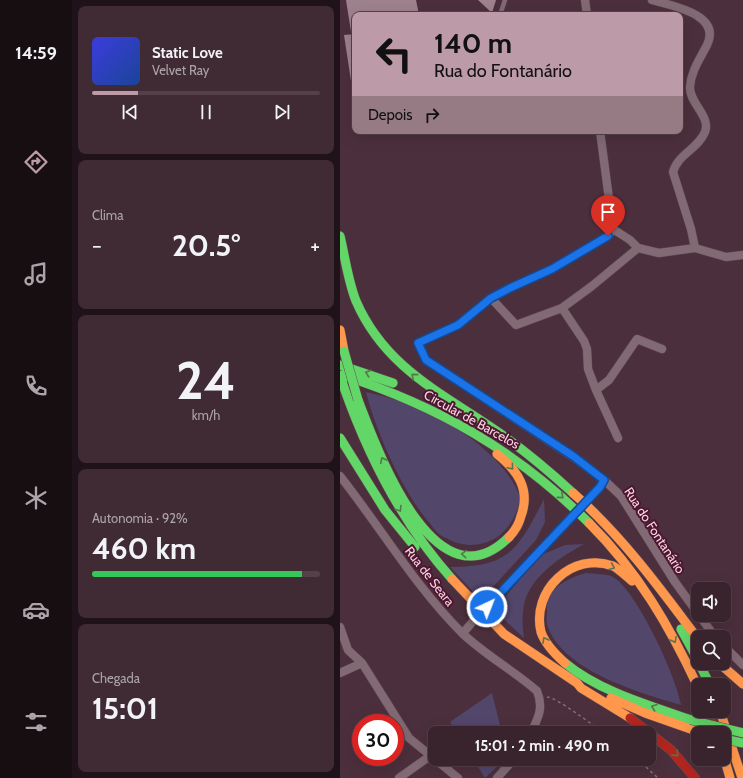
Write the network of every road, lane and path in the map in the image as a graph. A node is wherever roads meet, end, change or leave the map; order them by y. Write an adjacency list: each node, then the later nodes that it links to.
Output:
1 (505, 0): 4 (lane)
2 (585, 0): 5 (street)
3 (652, 0): 10 (street)
4 (501, 12)
5 (587, 12)
6 (600, 134): 7 (street)
7 (613, 229): 9 (street); 12 (street, Rua do Fontanário)
8 (340, 236): 21 (main road, one-way to 8)
9 (638, 248): 10 (street); 13 (street)
10 (695, 248): 11 (street)
11 (743, 255)
12 (491, 298): 13 (street); 26 (street, Rua do Fontanário)
13 (562, 308): 19 (street)
14 (340, 330): 23 (main road, one-way to 14, bridge)
15 (662, 349): 19 (street)
16 (340, 365): 18 (main road, one-way to 16)
17 (340, 375): 23 (main road, Circular de Barcelos); 29 (main road, one-way to 29)
18 (401, 386)
19 (596, 390): 24 (street)
20 (433, 400): 21 (main road)
21 (504, 437): 27 (main road)
22 (340, 438): 29 (main road)
23 (486, 438): 28 (main road, Circular de Barcelos, one-way to 28)
24 (618, 438)
25 (340, 476): 33 (street, Rua de Seara)
26 (602, 483): 29 (street, bridge); 32 (street, Rua do Fontanário)
27 (651, 577): 31 (main road); 34 (main road)
28 (655, 606): 40 (main road, Circular de Barcelos, one-way to 40); 48 (main road, one-way to 28, bridge)
29 (482, 614): 33 (street); 41 (main road)
30 (340, 627): 36 (street)
31 (692, 630)
32 (710, 630)
33 (463, 633): 43 (street, Rua de Seara)
34 (691, 645)
35 (731, 653): 37 (street)
36 (362, 663): 39 (street); 51 (street)
37 (743, 665)
38 (727, 670): 42 (main road)
39 (340, 673)
40 (694, 678)
41 (577, 683): 47 (main road); 61 (main road, one-way to 61)
42 (743, 684)
43 (540, 697): 45 (street); 46 (path)
44 (722, 718): 63 (main road)
45 (534, 726)
46 (594, 726)
47 (691, 729)
48 (743, 733)
49 (731, 740): 50 (main road, bridge)
50 (743, 743)
51 (428, 754)
52 (428, 757): 57 (street)
53 (443, 766): 58 (street)
54 (508, 766): 59 (street)
55 (645, 766): 60 (path)
56 (727, 766): 62 (main road)
57 (399, 778)
58 (458, 778)
59 (497, 778)
60 (658, 778)
61 (695, 778)
62 (730, 778)
63 (742, 778)

